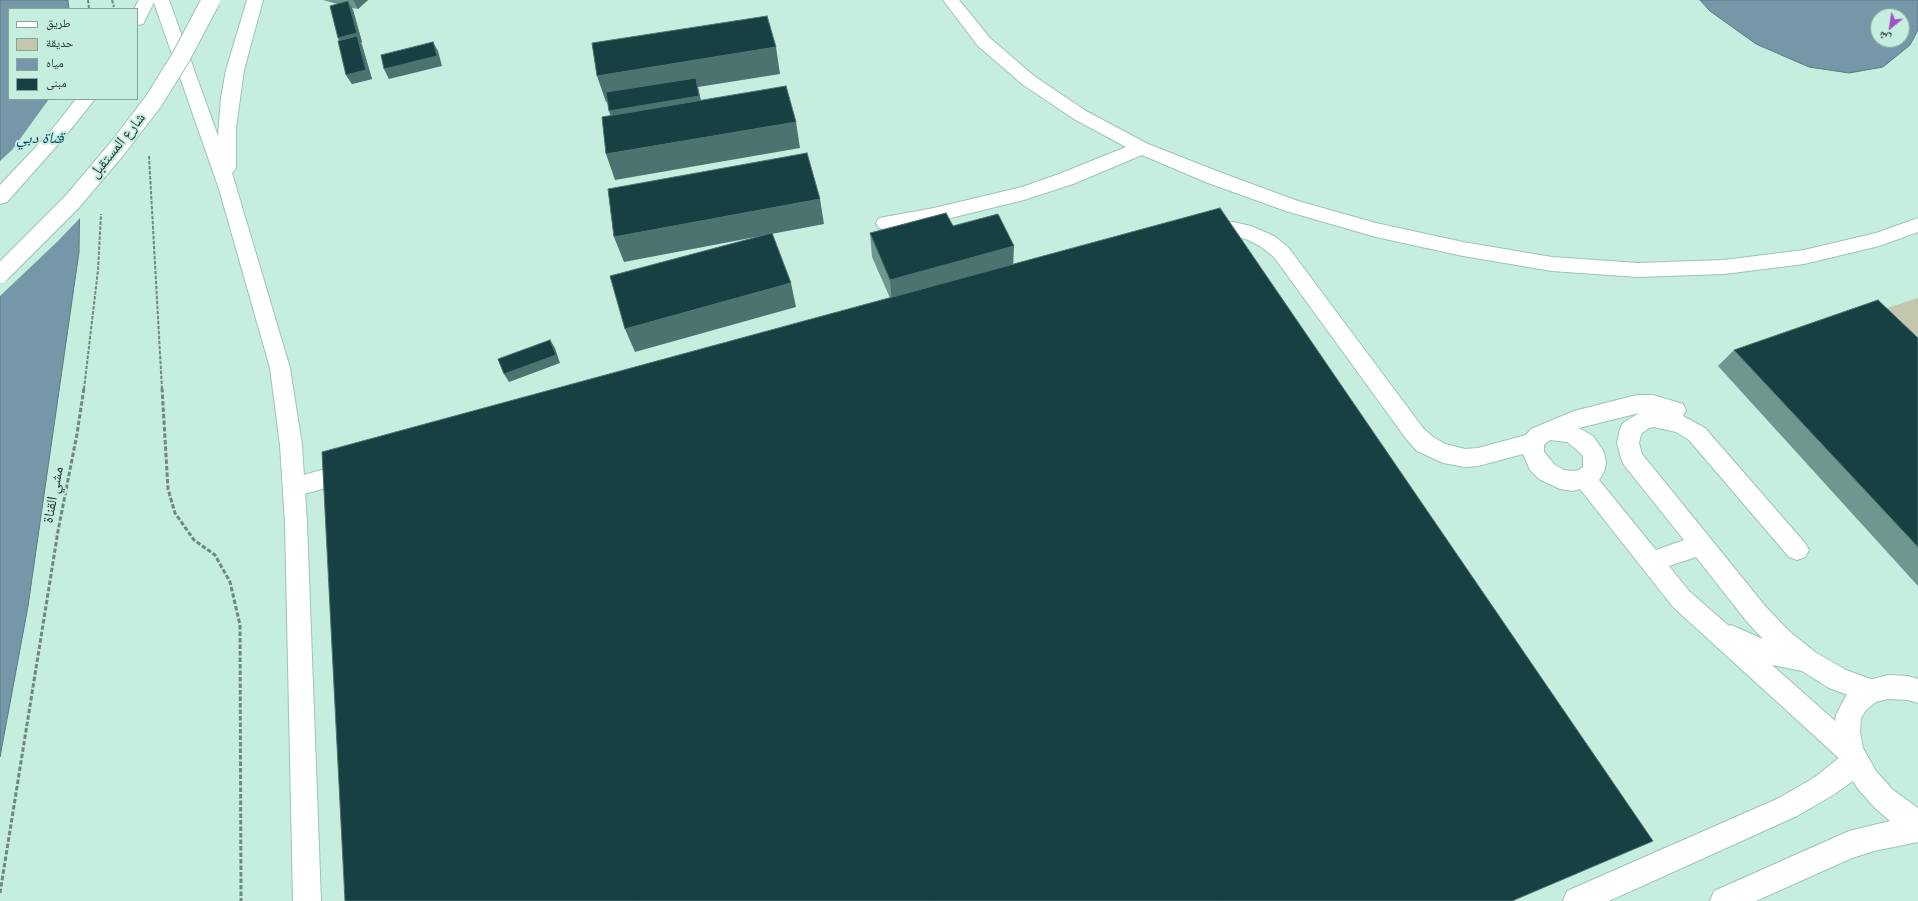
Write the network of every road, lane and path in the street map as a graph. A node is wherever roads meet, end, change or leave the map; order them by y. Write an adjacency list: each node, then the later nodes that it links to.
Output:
1 (147, 0): 6 (street)
2 (161, 0): 10 (street)
3 (211, 0): 16 (street, شارع المستقبل, bridge)
4 (255, 0): 10 (street)
5 (951, 0): 8 (street)
6 (138, 18)
7 (85, 100): 11 (street)
8 (1142, 148): 13 (street); 14 (street)
9 (149, 155): 31 (path)
10 (228, 189): 20 (street)
11 (0, 197)
12 (101, 209): 30 (path, مشي القناة)
13 (886, 223)
14 (1918, 225)
15 (1189, 233): 17 (street)
16 (0, 274)
17 (1541, 436): 19 (street); 19 (street); 21 (street)
18 (369, 467): 20 (street)
19 (1585, 479): 22 (street)
20 (294, 487): 32 (street)
21 (1700, 545): 22 (street); 24 (street)
22 (1651, 562): 23 (street)
23 (1710, 624): 24 (street); 27 (street)
24 (1806, 660): 25 (street)
25 (1870, 691): 26 (street); 27 (street)
26 (1918, 691)
27 (1853, 756): 28 (street); 33 (street)
28 (1918, 822)
29 (1918, 829): 34 (street)
30 (0, 893)
31 (241, 901)
32 (307, 901)
33 (1577, 901)
34 (1724, 901)

